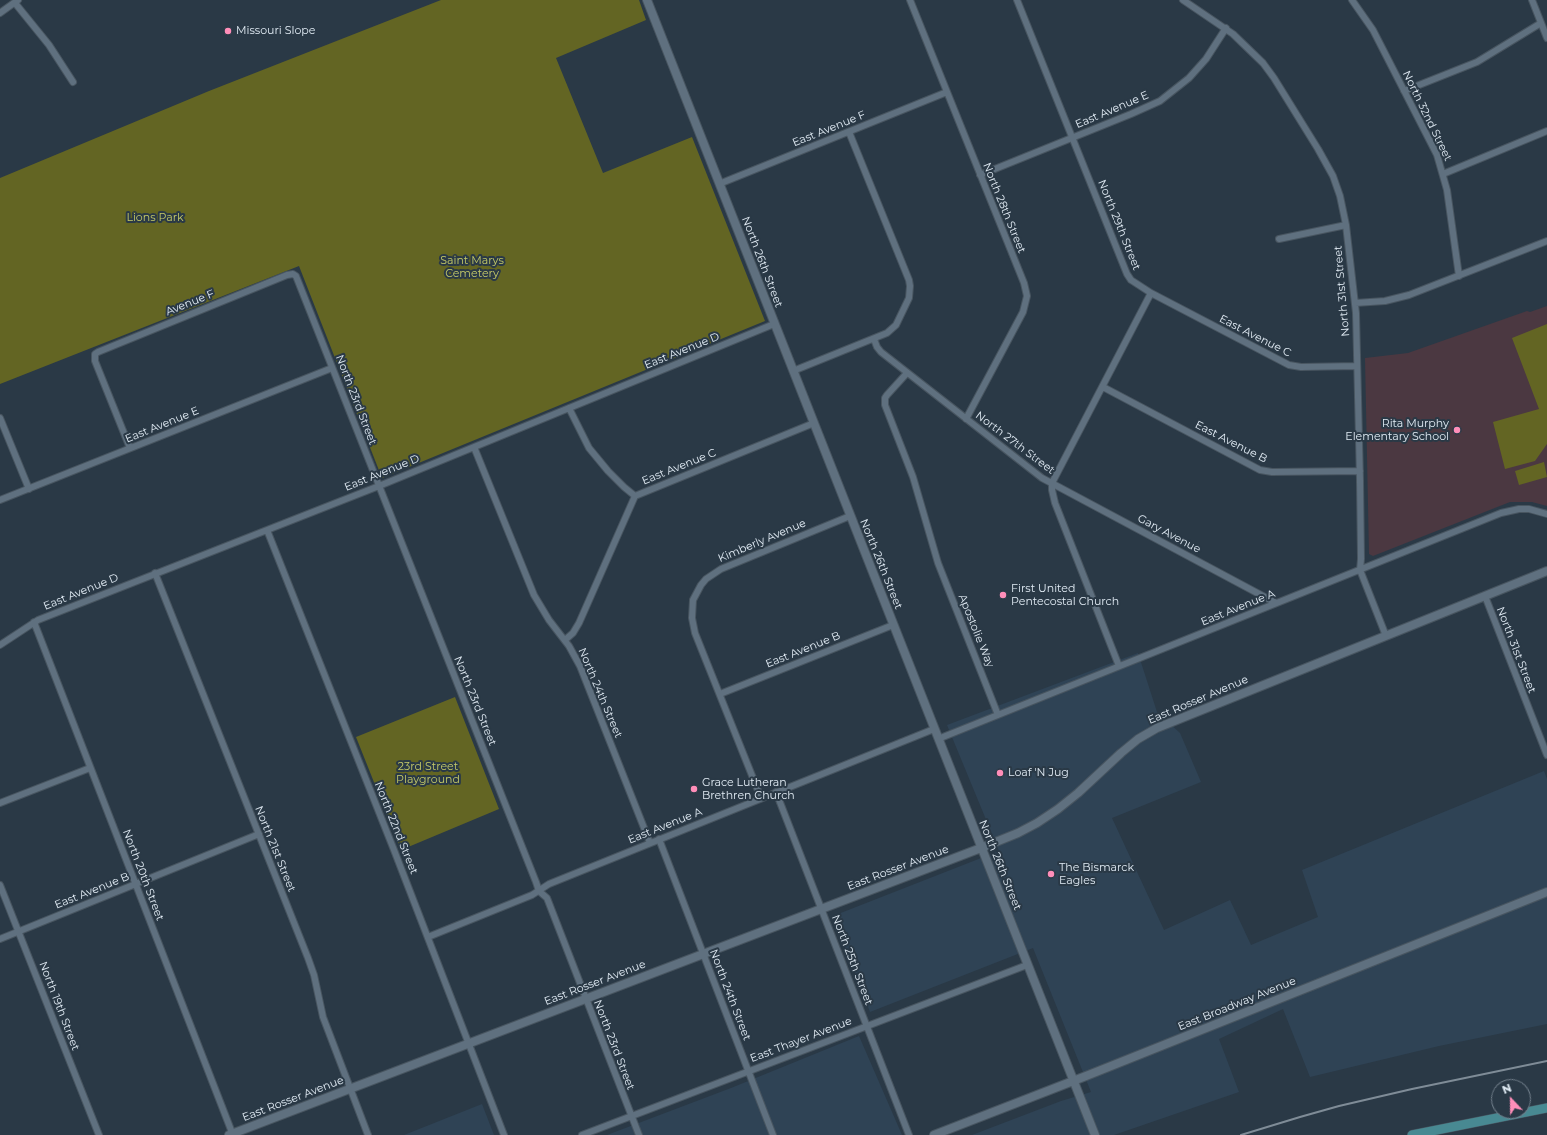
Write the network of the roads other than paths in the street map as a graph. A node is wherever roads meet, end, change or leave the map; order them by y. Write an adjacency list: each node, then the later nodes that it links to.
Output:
1 (647, 0): 20 (street, North 26th Street)
2 (910, 0): 14 (street, North 28th Street)
3 (1017, 0): 17 (street, North 29th Street)
4 (1183, 0): 10 (street, North 31st Street)
5 (1352, 0): 13 (street, North 32nd Street)
6 (1532, 0): 9 (street)
7 (16, 1): 8 (street); 12 (street)
8 (0, 13)
9 (1541, 23): 11 (street); 13 (street)
10 (1226, 28): 17 (street, East Avenue E); 21 (street, North 31st Street)
11 (1547, 38)
12 (73, 82)
13 (1404, 90): 18 (street, North 32nd Street)
14 (946, 92): 16 (street, East Avenue F); 19 (street, North 28th Street)
15 (1547, 131): 18 (street)
16 (849, 132): 20 (street, East Avenue F); 29 (street)
17 (1072, 138): 19 (street, East Avenue E); 26 (street, North 29th Street)
18 (1443, 174): 25 (street, North 32nd Street)
19 (980, 175): 37 (street, North 28th Street)
20 (719, 184): 28 (street, North 26th Street)
21 (1346, 225): 22 (street); 27 (street, North 31st Street)
22 (1279, 239)
23 (1547, 241): 25 (street)
24 (293, 274): 31 (street, North 23rd Street); 40 (street, Avenue F)
25 (1459, 276): 27 (street)
26 (1151, 293): 30 (street, East Avenue C); 34 (street)
27 (1355, 303): 30 (street, North 31st Street)
28 (774, 324): 32 (street, North 26th Street); 35 (street, East Avenue D)
29 (874, 338): 32 (street); 33 (street, North 27th Street)
30 (1357, 366): 41 (street, North 31st Street)
31 (332, 368): 40 (street, East Avenue E); 43 (street, North 23rd Street)
32 (793, 371): 38 (street, North 26th Street)
33 (907, 372): 37 (street, North 27th Street); 62 (street, Apostolie Way)
34 (1103, 387): 41 (street, East Avenue B); 42 (street)
35 (569, 408): 39 (street, East Avenue D); 45 (street)
36 (0, 418): 44 (street)
37 (966, 419): 42 (street, North 27th Street)
38 (814, 423): 45 (street, East Avenue C); 48 (street, North 26th Street)
39 (474, 447): 43 (street, East Avenue D); 58 (street, North 24th Street)
40 (130, 448): 44 (street, East Avenue E)
41 (1360, 471): 50 (street, North 31st Street)
42 (1052, 483): 54 (street, Gary Avenue); 60 (street, North 27th Street)
43 (379, 486): 49 (street, East Avenue D); 76 (street, North 23rd Street)
44 (29, 489): 46 (street, East Avenue E)
45 (635, 496): 58 (street, East Avenue C)
46 (0, 500)
47 (1547, 514): 50 (street, East Avenue A)
48 (850, 516): 56 (street, North 26th Street); 61 (street, Kimberly Avenue)
49 (267, 530): 52 (street, East Avenue D); 80 (street, North 22nd Street)
50 (1360, 570): 54 (street, East Avenue A); 57 (street, North 31st Street)
51 (1547, 571): 53 (street, East Rosser Avenue)
52 (155, 573): 55 (street, East Avenue D); 70 (street, North 21st Street)
53 (1485, 596): 57 (street, East Rosser Avenue); 65 (street, North 31st Street)
54 (1276, 603): 60 (street, East Avenue A)
55 (34, 622): 59 (street, East Avenue D); 66 (street, North 20th Street)
56 (893, 625): 61 (street, East Avenue B); 63 (street, North 26th Street)
57 (1386, 636): 73 (street, East Rosser Avenue)
58 (565, 640): 72 (street, North 24th Street)
59 (0, 645)
60 (1119, 666): 62 (street, East Avenue A)
61 (720, 694): 68 (street)
62 (998, 715): 64 (street, East Avenue A)
63 (934, 729): 64 (street, North 26th Street); 67 (street, East Avenue A)
64 (938, 739): 73 (street, North 26th Street)
65 (1547, 755)
66 (90, 768): 69 (street); 74 (street, North 20th Street)
67 (776, 792): 68 (street, East Avenue A); 78 (street, North 25th Street)
68 (761, 798): 71 (street, East Avenue A)
69 (0, 803)
70 (259, 834): 74 (street, East Avenue B); 89 (street, North 21st Street)
71 (659, 839): 72 (street, East Avenue A); 82 (street, North 24th Street)
72 (650, 843): 76 (street, East Avenue A)
73 (981, 848): 78 (street, East Rosser Avenue); 83 (street, North 26th Street)
74 (136, 884): 79 (street, East Avenue B); 93 (street, North 20th Street)
75 (0, 885): 79 (street, North 19th Street)
76 (539, 890): 80 (street, East Avenue A); 84 (street, North 23rd Street)
77 (1547, 892): 88 (street, East Broadway Avenue)
78 (821, 909): 82 (street, East Rosser Avenue); 85 (street, North 25th Street)
79 (19, 931): 81 (street, East Avenue B); 92 (street, North 19th Street)
80 (428, 937): 86 (street, North 22nd Street)
81 (0, 939)
82 (703, 954): 84 (street, East Rosser Avenue); 87 (street, North 24th Street)
83 (1028, 964): 85 (street, East Thayer Avenue); 88 (street, North 26th Street)
84 (586, 999): 86 (street, East Rosser Avenue); 91 (street, North 23rd Street)
85 (866, 1026): 87 (street, East Thayer Avenue); 99 (street, North 25th Street)
86 (468, 1044): 89 (street, East Rosser Avenue); 95 (street, North 22nd Street)
87 (748, 1071): 91 (street, East Thayer Avenue); 98 (street, North 24th Street)
88 (1074, 1081): 100 (street, East Broadway Avenue); 101 (street, North 26th Street)
89 (350, 1089): 93 (street, East Rosser Avenue); 94 (street, North 21st Street)
90 (1547, 1108): 102 (main road)
91 (631, 1116): 96 (street, East Thayer Avenue); 97 (street, North 23rd Street)
92 (98, 1135)
93 (232, 1135)
94 (368, 1135)
95 (504, 1135)
96 (582, 1135)
97 (638, 1135)
98 (773, 1135)
99 (909, 1135)
100 (934, 1135)
101 (1095, 1135)
102 (1412, 1135)

